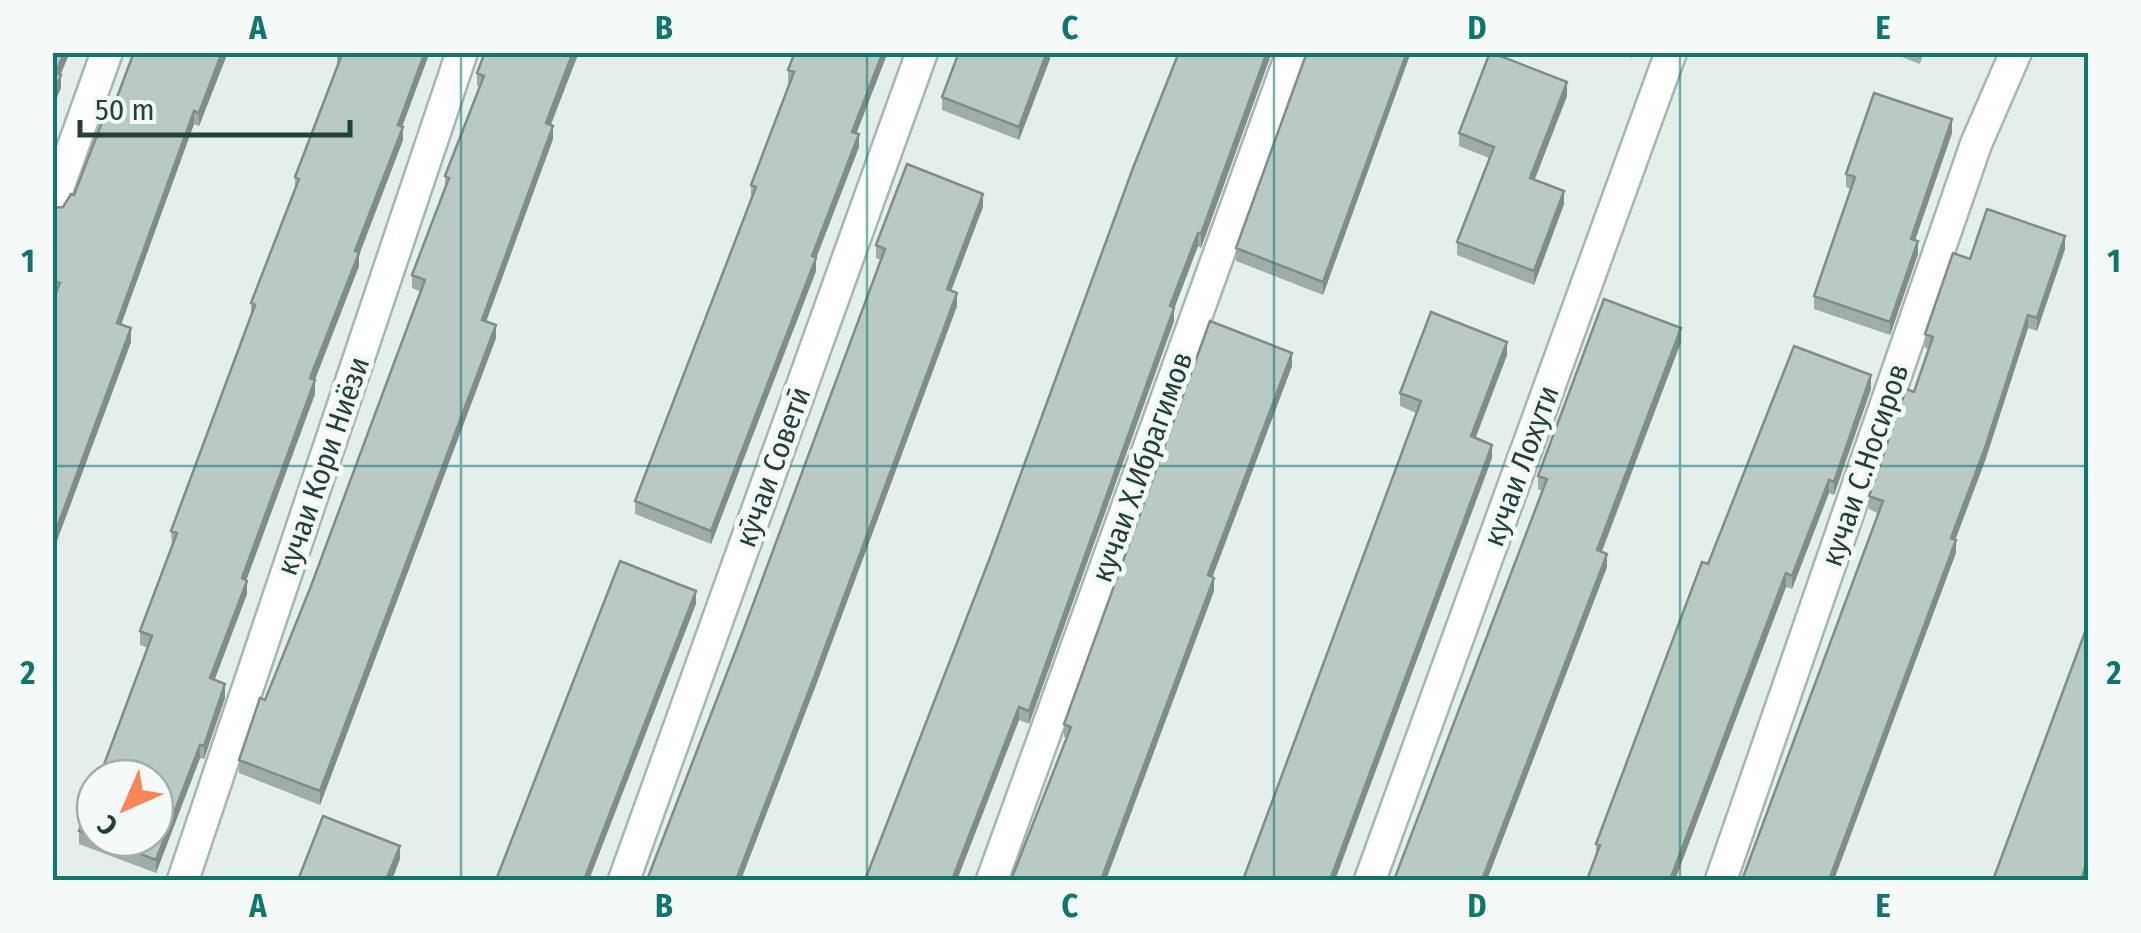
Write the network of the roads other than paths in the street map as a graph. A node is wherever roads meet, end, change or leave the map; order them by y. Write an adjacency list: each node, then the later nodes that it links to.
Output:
1 (106, 52): 7 (street)
2 (462, 52): 8 (street, кучаи Кори Ниёзи)
3 (922, 52): 9 (street, кӯчаи Советӣ)
4 (1292, 52): 10 (street, кучаи Х.Ибрагимов)
5 (1671, 52): 11 (street, кучаи Лохути)
6 (2016, 52): 12 (street, кучаи С.Носиров)
7 (52, 205)
8 (183, 880)
9 (624, 880)
10 (992, 880)
11 (1370, 880)
12 (1720, 880)

